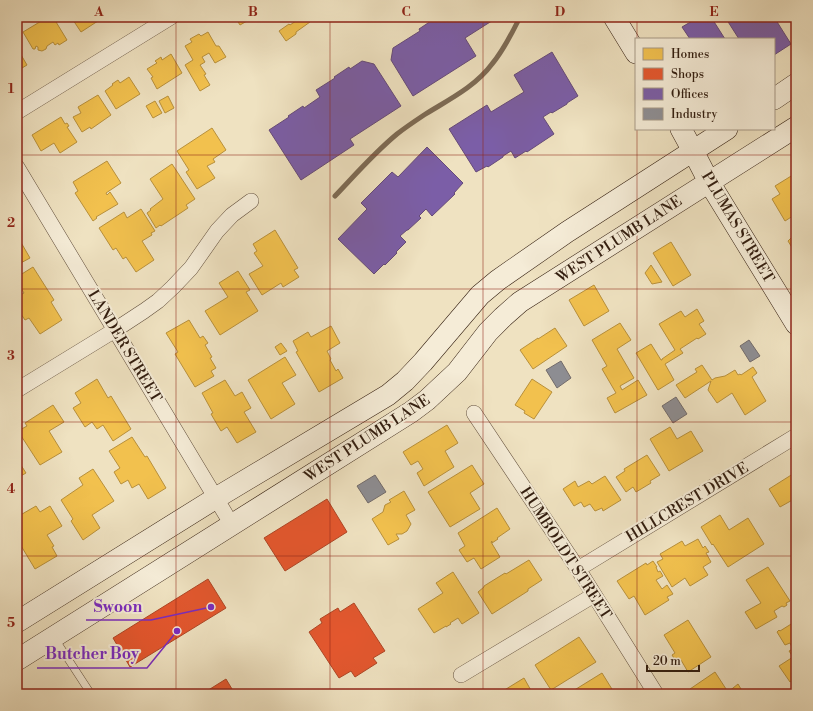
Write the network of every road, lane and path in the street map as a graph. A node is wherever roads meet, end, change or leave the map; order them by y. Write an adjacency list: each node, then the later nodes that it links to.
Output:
1 (172, 17): 6 (street)
2 (614, 17): 3 (main road)
3 (635, 51)
4 (796, 84): 5 (main road)
5 (775, 98)
6 (17, 112)
7 (796, 127): 12 (main road, WEST PLUMB LANE)
8 (682, 130): 10 (main road, PLUMAS STREET)
9 (726, 130): 10 (main road, WEST PLUMB LANE)
10 (694, 151): 12 (main road, PLUMAS STREET); 19 (main road, WEST PLUMB LANE)
11 (17, 166): 15 (street, LANDER STREET)
12 (709, 182): 14 (main road, PLUMAS STREET); 20 (main road, WEST PLUMB LANE)
13 (251, 201): 15 (street)
14 (796, 324)
15 (115, 330): 16 (street); 19 (street, LANDER STREET)
16 (17, 390)
17 (474, 413): 21 (street, HUMBOLDT STREET)
18 (796, 436): 21 (street, HILLCREST DRIVE)
19 (216, 498): 20 (street, LANDER STREET); 23 (main road, WEST PLUMB LANE)
20 (232, 525): 24 (main road, WEST PLUMB LANE)
21 (578, 569): 22 (street, HUMBOLDT STREET)
22 (594, 595): 26 (street); 28 (street, HUMBOLDT STREET)
23 (17, 622)
24 (54, 637): 25 (main road, WEST PLUMB LANE); 27 (lane)
25 (17, 660)
26 (461, 675)
27 (91, 694)
28 (656, 694)

